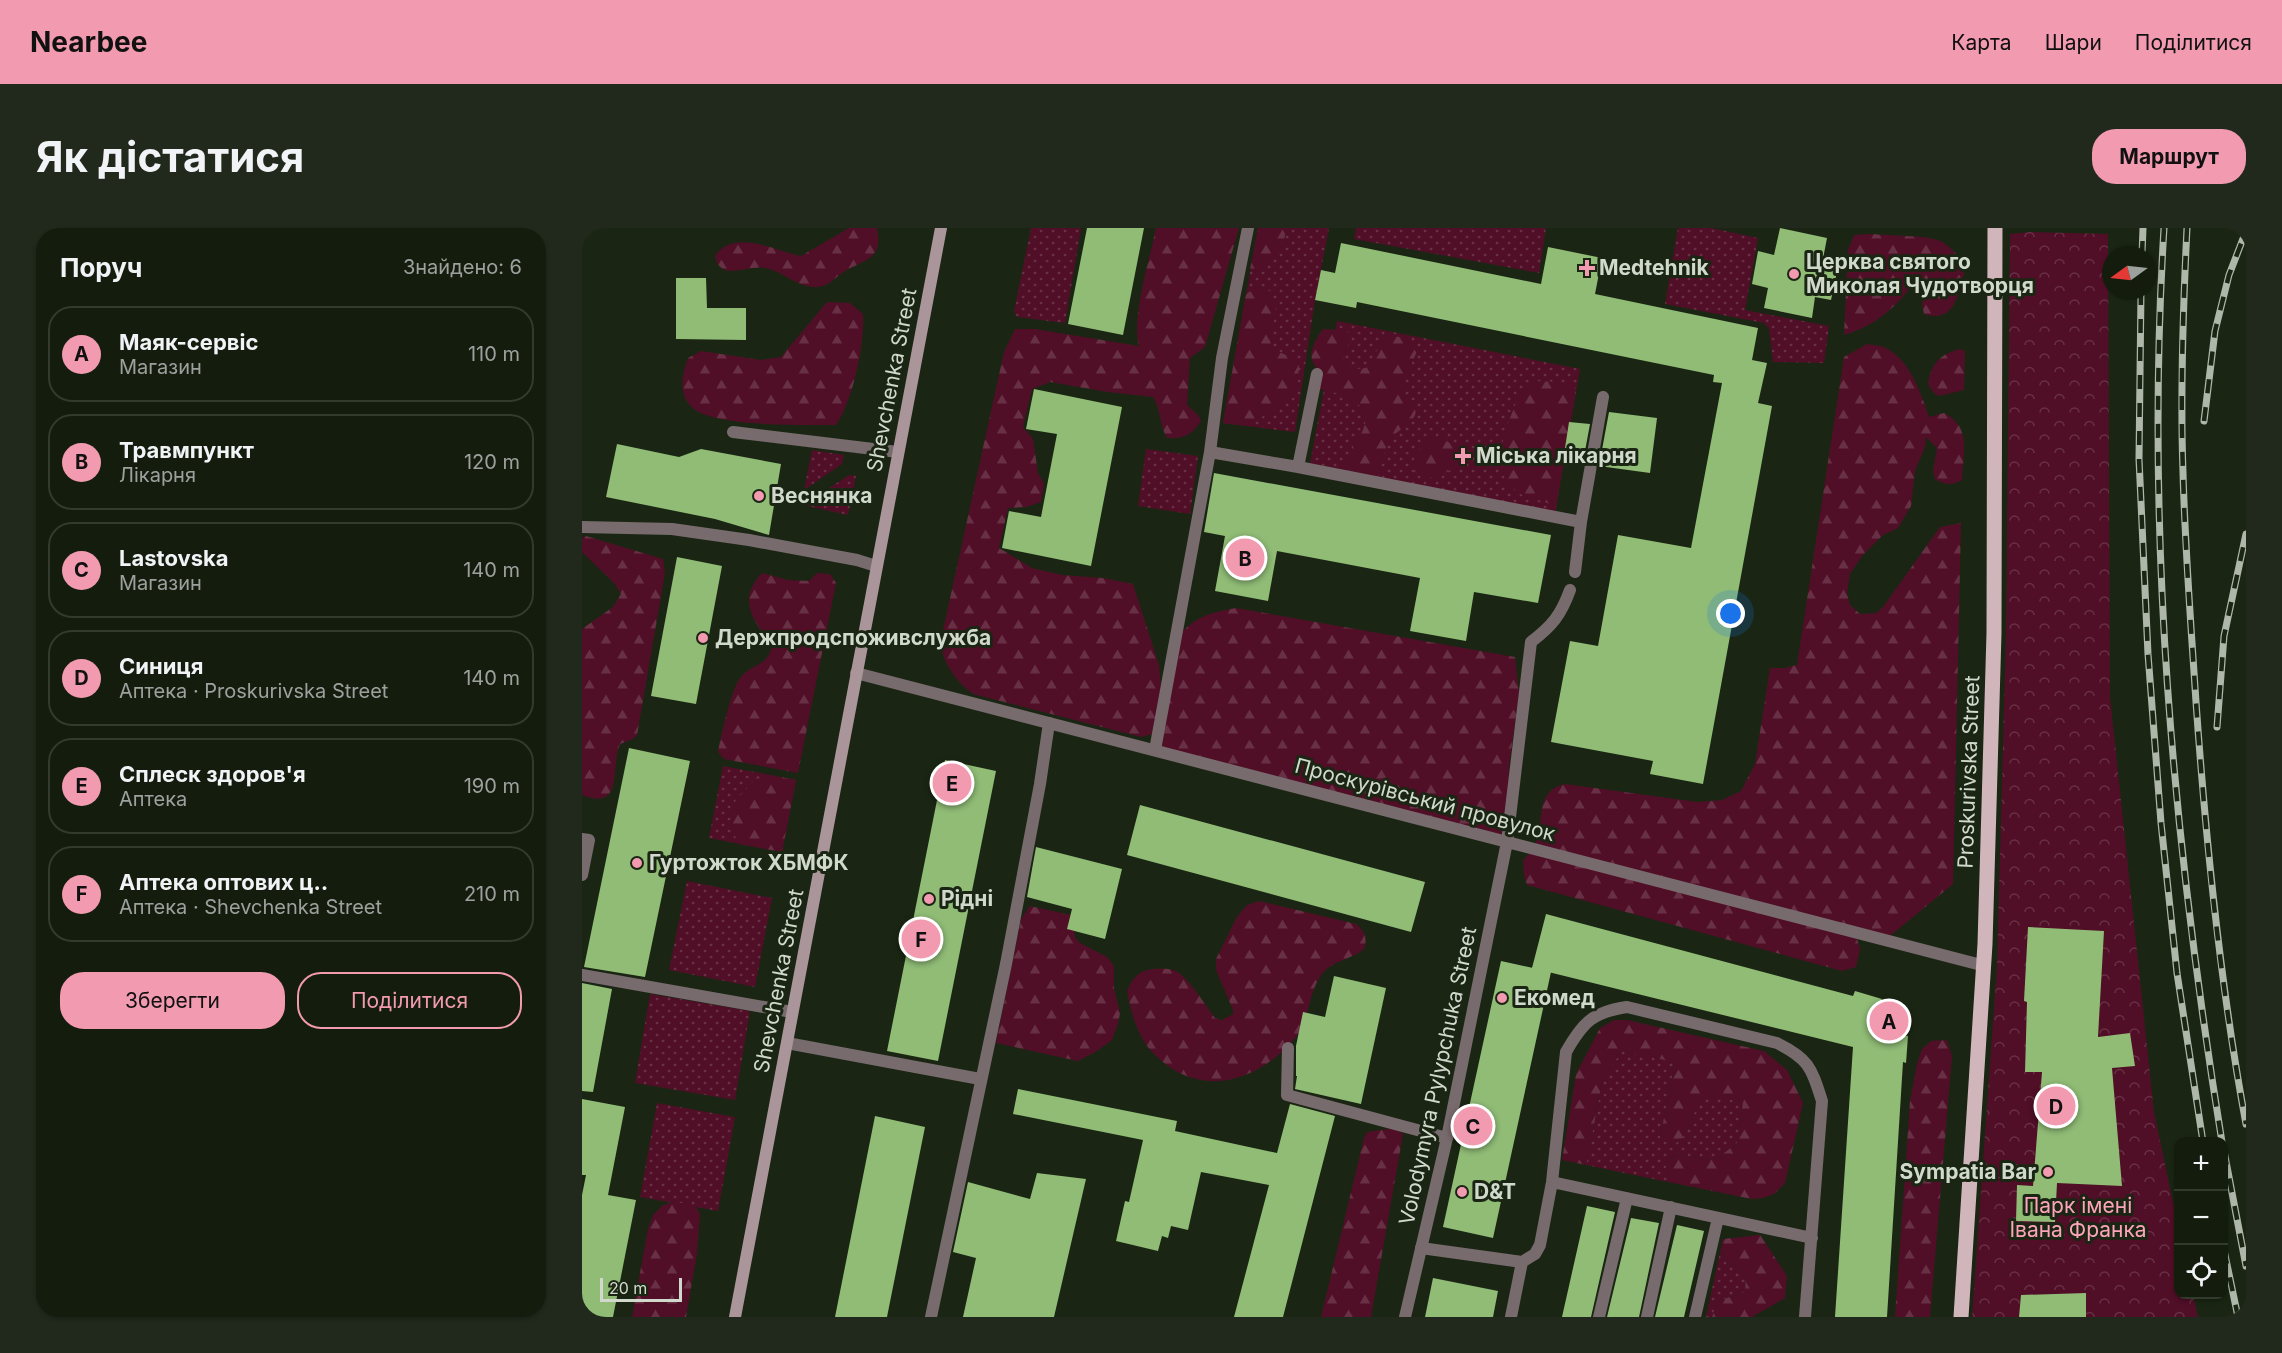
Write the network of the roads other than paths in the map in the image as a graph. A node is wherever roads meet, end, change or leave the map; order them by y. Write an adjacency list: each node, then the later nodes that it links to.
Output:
1 (941, 228): 7 (main road, Shevchenka Street)
2 (1248, 228): 8 (street)
3 (1995, 228): 21 (main road, Proskurivska Street)
4 (1317, 375): 9 (street)
5 (1603, 397): 10 (street)
6 (733, 432): 7 (street)
7 (898, 452): 12 (main road, Shevchenka Street)
8 (1210, 452): 9 (street); 17 (street)
9 (1298, 467): 10 (street)
10 (1581, 522): 13 (street)
11 (582, 527): 12 (street)
12 (876, 567): 15 (main road, Shevchenka Street)
13 (1575, 572)
14 (1570, 590): 19 (street, Volodymyra Pylypchuka Street)
15 (856, 673): 16 (street, Проскурівський провулок); 23 (main road, Shevchenka Street)
16 (1050, 723): 17 (street, Проскурівський провулок); 26 (street)
17 (1155, 750): 19 (street, Проскурівський провулок)
18 (582, 839): 20 (street)
19 (1507, 842): 21 (street, Проскурівський провулок); 27 (street, Volodymyra Pylypchuka Street)
20 (582, 875)
21 (1985, 966): 43 (main road, Proskurivska Street)
22 (582, 975): 23 (street)
23 (792, 1012): 24 (main road, Shevchenka Street)
24 (787, 1043): 26 (street); 35 (main road, Shevchenka Street)
25 (1288, 1048): 27 (street)
26 (980, 1079): 36 (street)
27 (1447, 1138): 33 (street, Volodymyra Pylypchuka Street)
28 (1552, 1182): 29 (street); 32 (street); 34 (street)
29 (1627, 1198): 30 (street); 39 (street)
30 (1671, 1207): 31 (street); 40 (street)
31 (1718, 1218): 32 (street); 41 (street)
32 (1812, 1238): 42 (street)
33 (1421, 1248): 34 (street); 37 (street, Volodymyra Pylypchuka Street)
34 (1522, 1262): 38 (street)
35 (735, 1317)
36 (931, 1317)
37 (1405, 1317)
38 (1511, 1317)
39 (1599, 1317)
40 (1647, 1317)
41 (1695, 1317)
42 (1805, 1317)
43 (1961, 1317)

